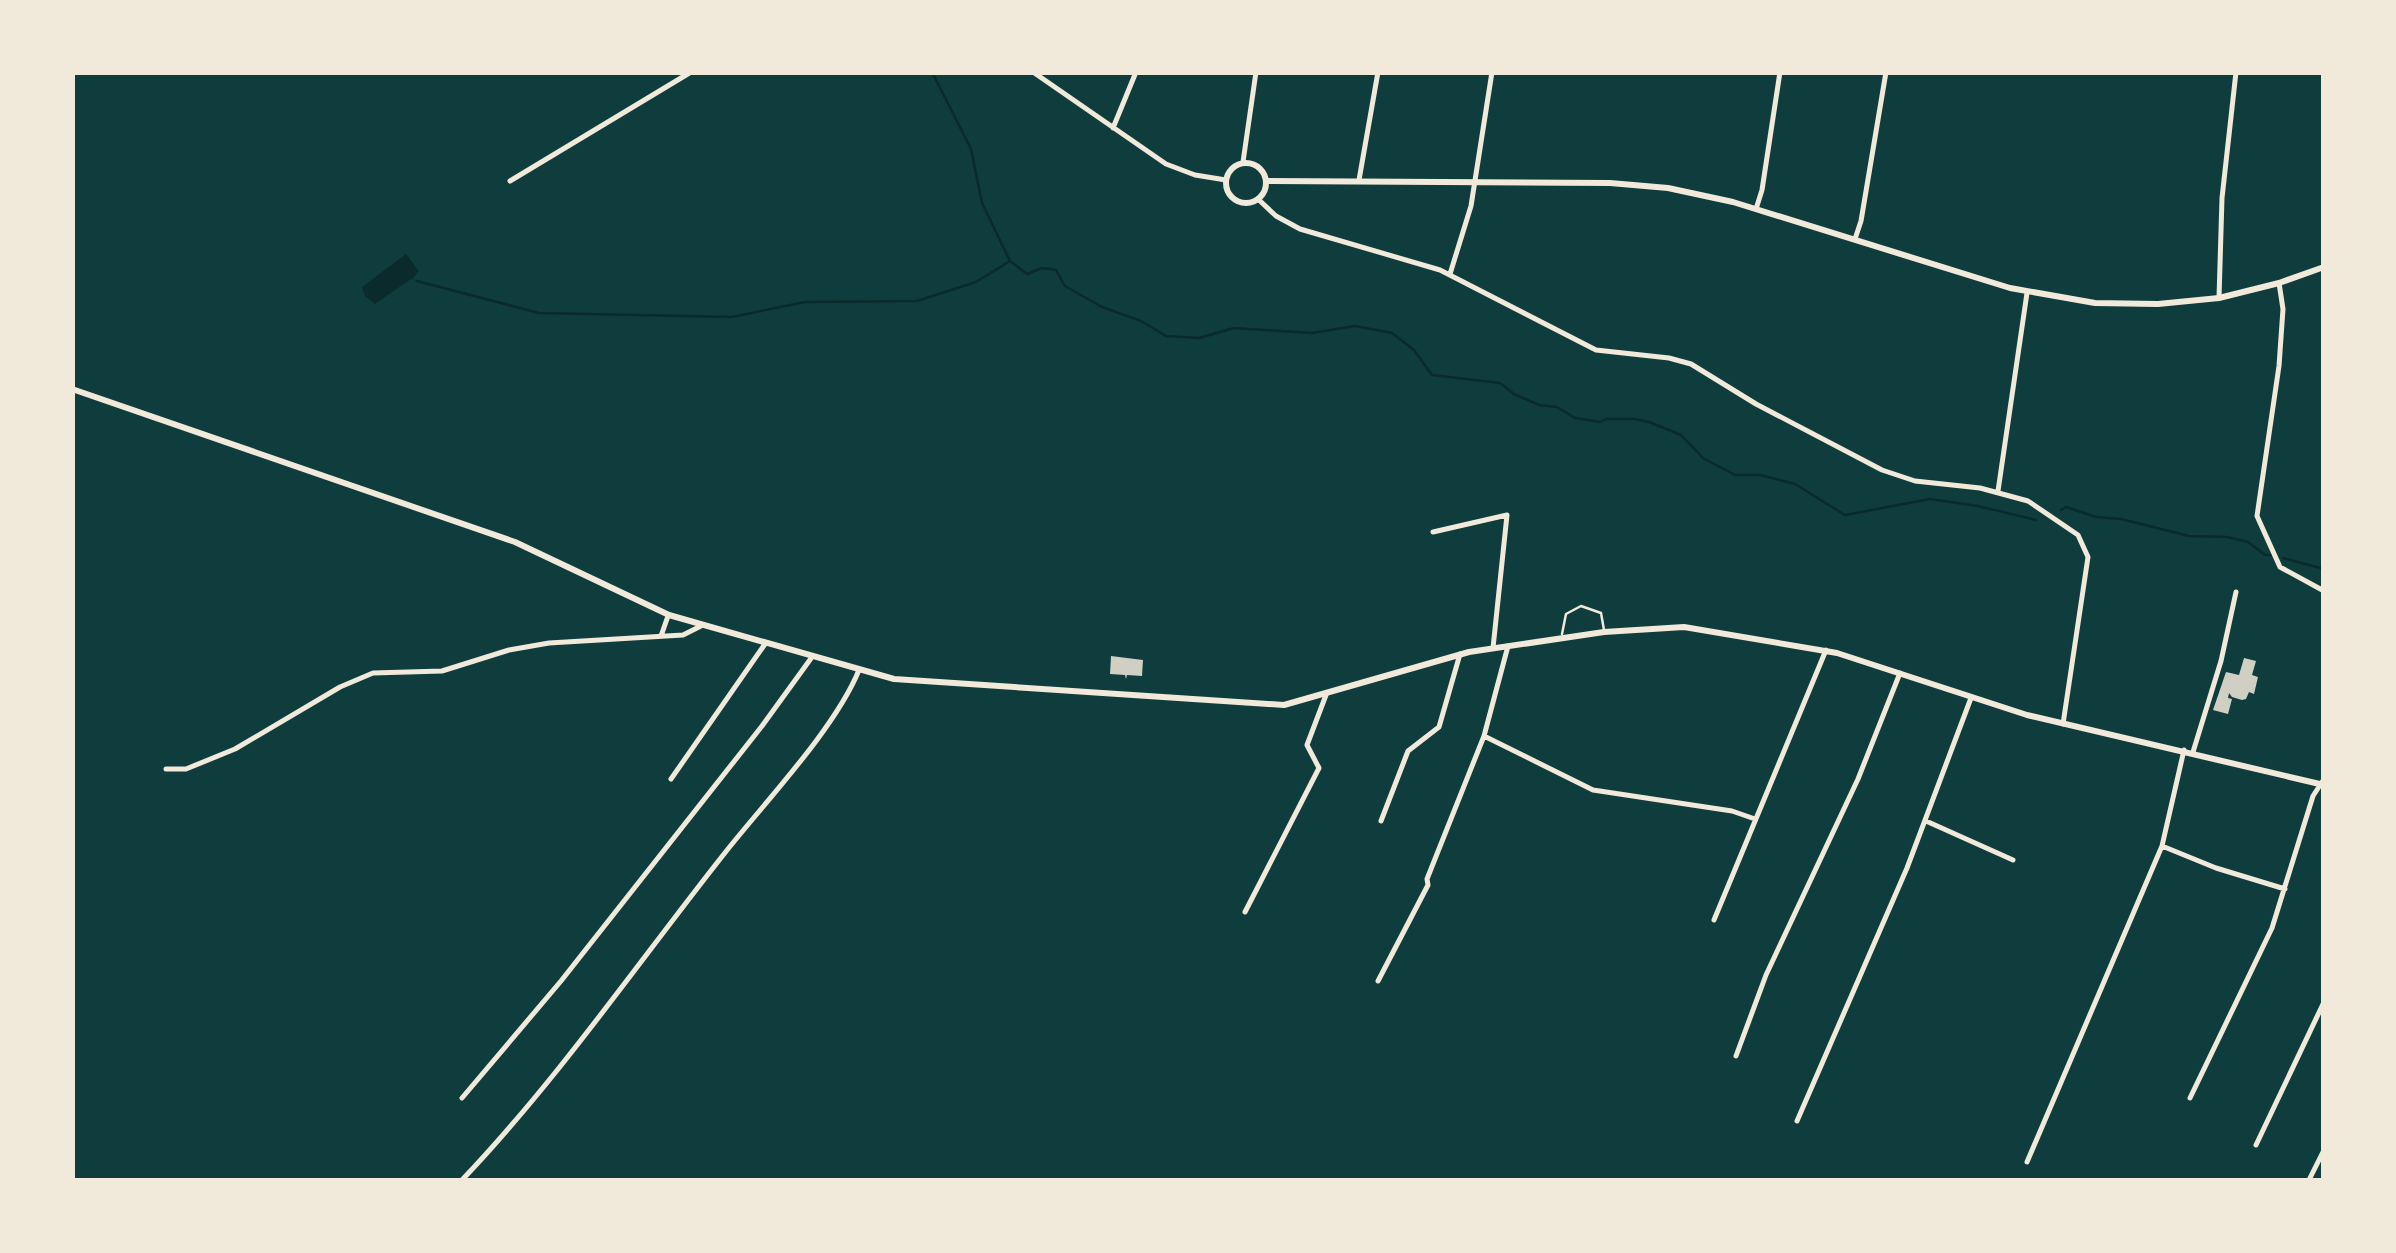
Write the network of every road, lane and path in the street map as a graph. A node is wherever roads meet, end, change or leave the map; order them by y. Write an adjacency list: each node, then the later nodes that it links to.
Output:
1 (691, 72): 14 (street)
2 (1033, 72): 10 (street)
3 (1136, 72): 10 (street)
4 (1256, 72): 11 (street)
5 (1378, 72): 13 (street)
6 (1492, 72): 16 (street)
7 (1780, 72): 18 (street)
8 (1886, 72): 19 (street)
9 (2236, 72): 24 (street)
10 (1112, 128): 12 (street)
11 (1243, 162): 12 (street); 15 (street)
12 (1226, 180): 17 (street)
13 (1359, 180): 15 (street); 16 (street)
14 (510, 181)
15 (1266, 181): 17 (street)
16 (1475, 181): 18 (street); 21 (street)
17 (1258, 199): 21 (street)
18 (1756, 209): 19 (street)
19 (1855, 240): 23 (street)
20 (2324, 268): 22 (street)
21 (1450, 274): 26 (street)
22 (2279, 283): 24 (street); 28 (street)
23 (2027, 292): 24 (street); 26 (street)
24 (2219, 298)
25 (72, 389): 30 (street)
26 (1998, 492): 45 (street)
27 (1433, 532): 37 (street)
28 (2324, 591)
29 (2236, 592): 48 (street)
30 (669, 615): 31 (street); 33 (street)
31 (702, 626): 33 (street); 35 (street)
32 (1604, 632): 34 (street); 34 (lane); 38 (street)
33 (660, 636): 49 (street)
34 (1561, 639): 36 (street)
35 (764, 644): 40 (street); 50 (street)
36 (1508, 646): 37 (street); 46 (street)
37 (1493, 648): 39 (street)
38 (1826, 650): 42 (street); 52 (street)
39 (1460, 654): 43 (street); 53 (street)
40 (812, 657): 41 (street); 63 (street)
41 (859, 670): 43 (street); 69 (street)
42 (1900, 673): 44 (street); 62 (street)
43 (1326, 695): 58 (street)
44 (1971, 698): 45 (street); 54 (street)
45 (2063, 724): 47 (street)
46 (1484, 736): 52 (street); 60 (street)
47 (2184, 750): 48 (street); 55 (street)
48 (2194, 752): 51 (street)
49 (166, 769)
50 (671, 778)
51 (2322, 782): 57 (street)
52 (1756, 819): 59 (street)
53 (1381, 820)
54 (1926, 821): 56 (street); 65 (street)
55 (2162, 846): 57 (street); 68 (street)
56 (2014, 860)
57 (2285, 889): 64 (street)
58 (1245, 912)
59 (1714, 920)
60 (1378, 982)
61 (2324, 1002): 66 (street)
62 (1736, 1056)
63 (462, 1098)
64 (2190, 1098)
65 (1797, 1121)
66 (2256, 1145)
67 (2324, 1150): 70 (street)
68 (2027, 1162)
69 (462, 1180)
70 (2309, 1180)

